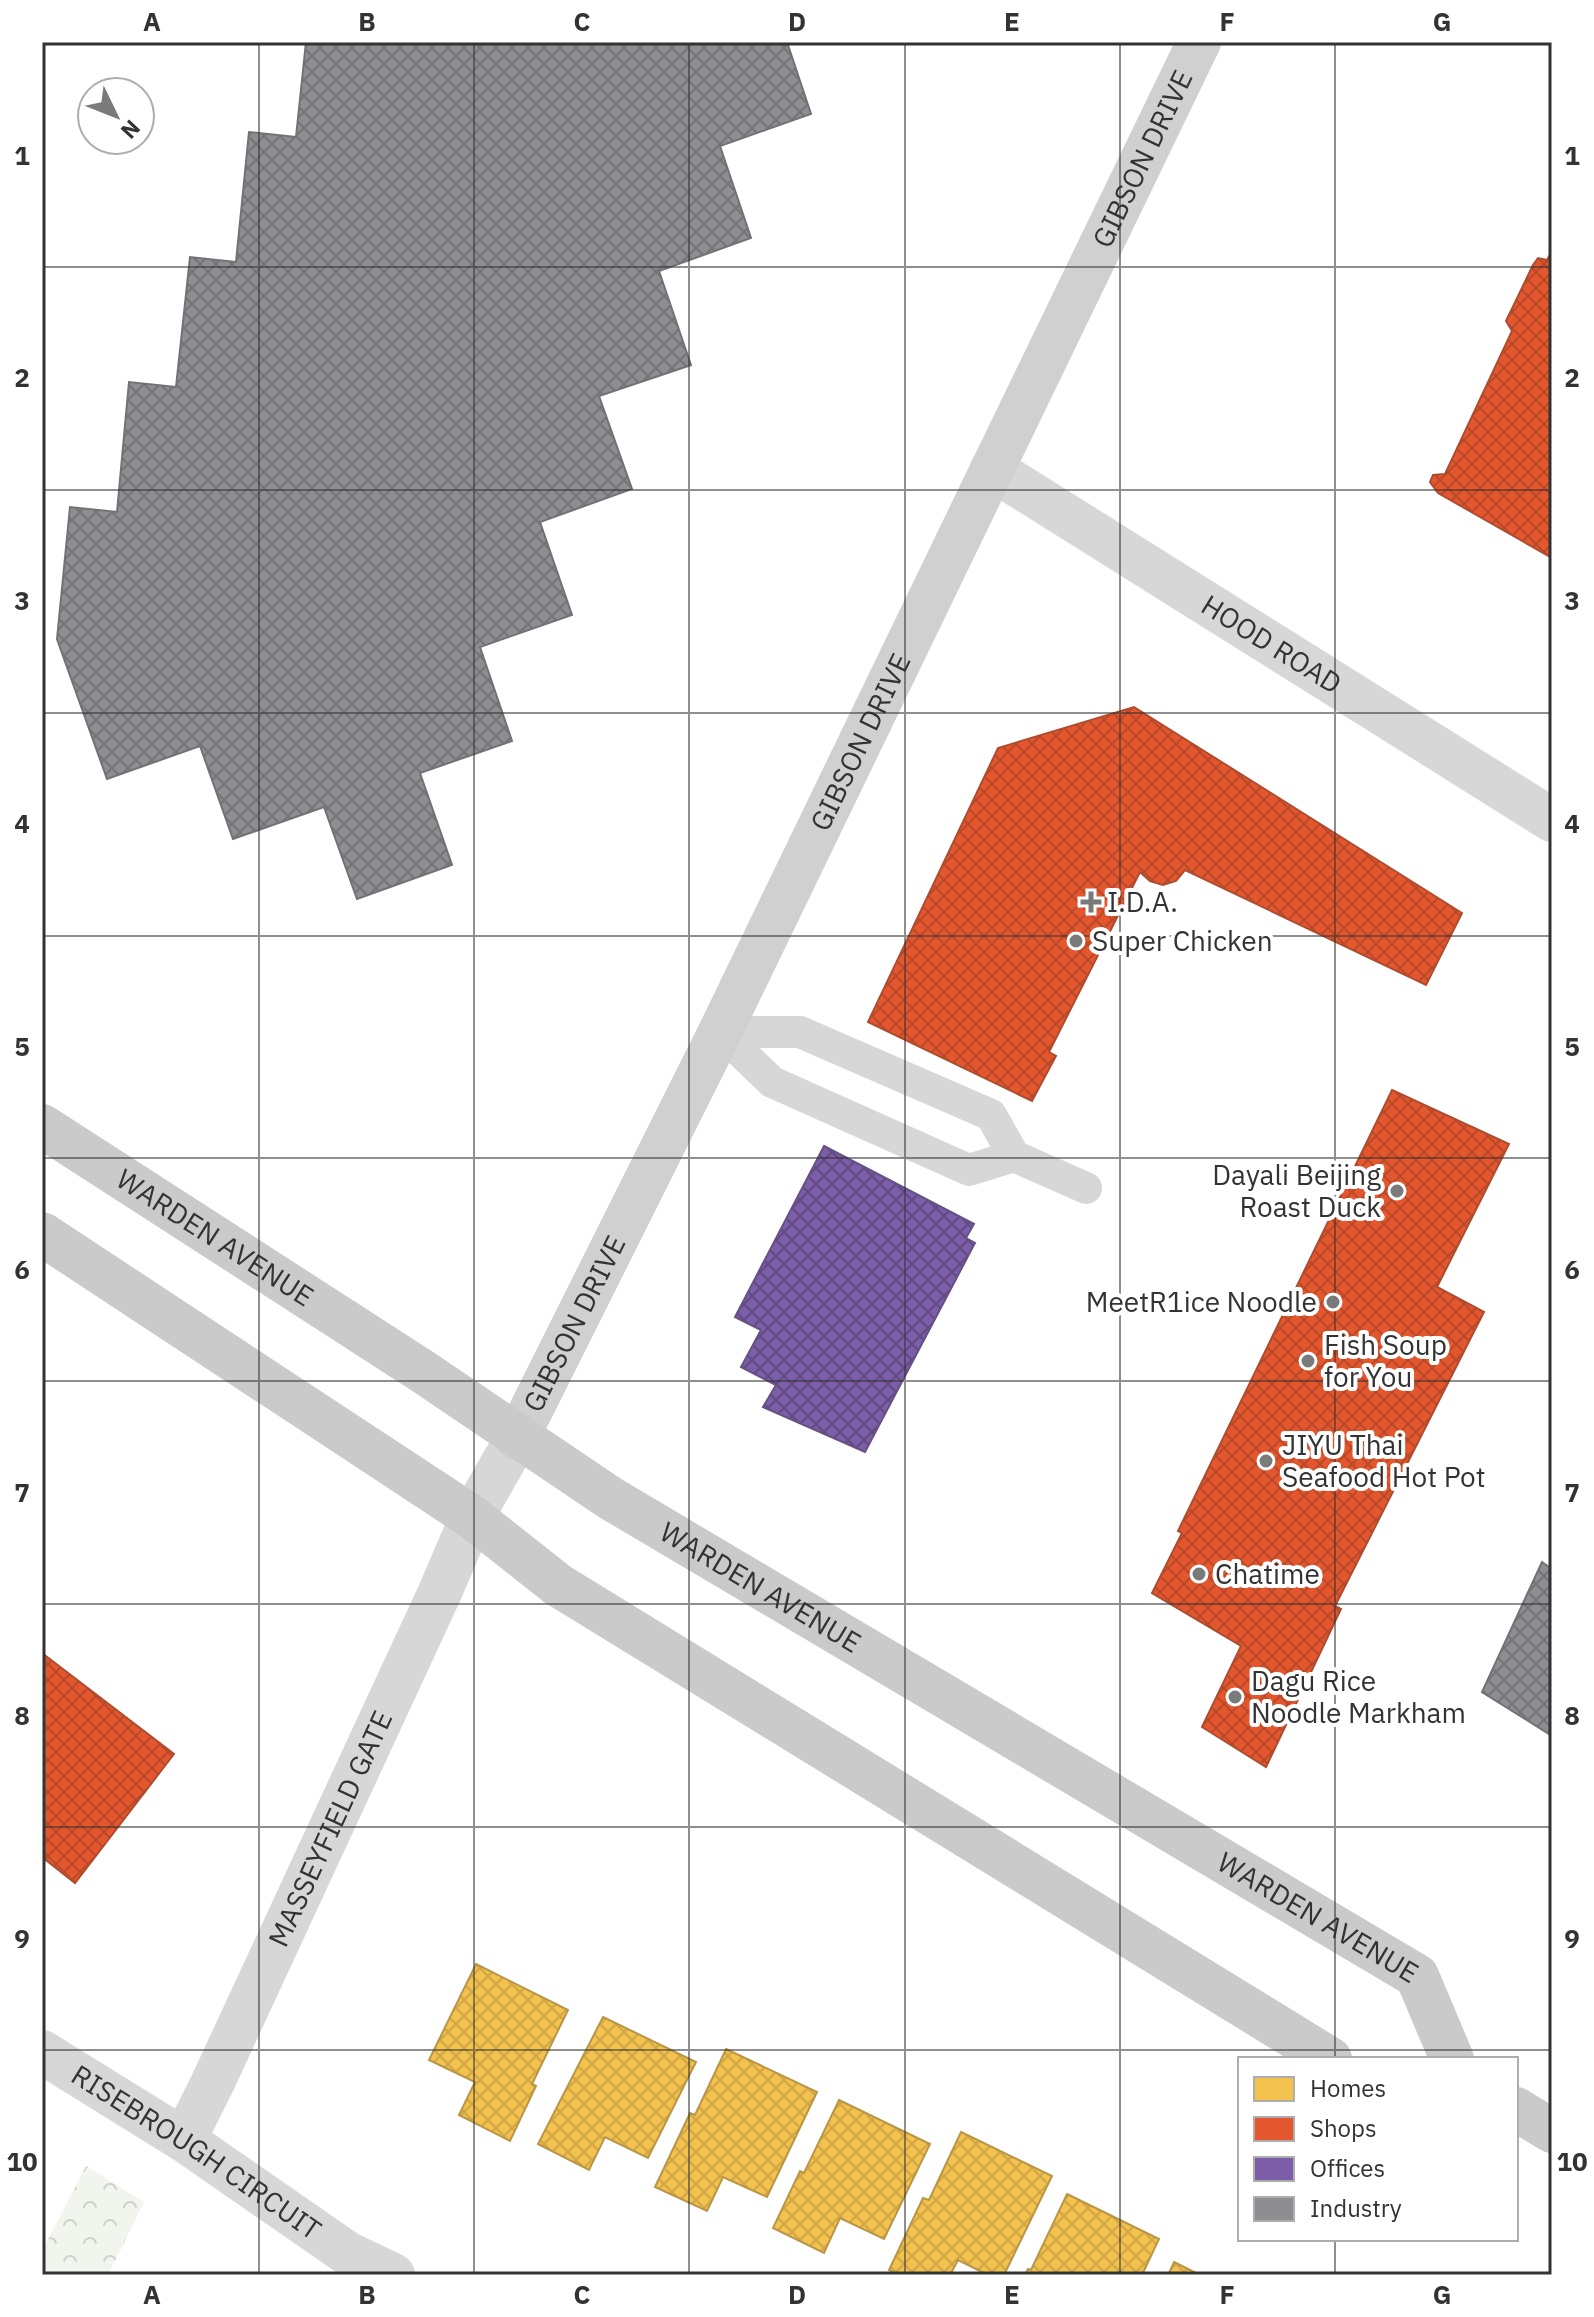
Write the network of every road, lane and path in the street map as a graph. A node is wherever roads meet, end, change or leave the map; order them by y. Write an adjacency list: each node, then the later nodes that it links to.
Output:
1 (1199, 42): 2 (main road, GIBSON DRIVE)
2 (992, 469): 3 (street, HOOD ROAD); 4 (main road, GIBSON DRIVE)
3 (1552, 820)
4 (720, 1032): 6 (lane); 6 (lane); 9 (main road, GIBSON DRIVE)
5 (42, 1126): 9 (main road, WARDEN AVENUE)
6 (1014, 1156): 7 (lane)
7 (1086, 1188)
8 (42, 1234): 10 (main road)
9 (517, 1438): 10 (street, MASSEYFIELD GATE); 13 (main road, WARDEN AVENUE)
10 (472, 1517): 12 (main road); 16 (street, MASSEYFIELD GATE)
11 (42, 2052): 16 (street, RISEBROUGH CIRCUIT)
12 (1327, 2057)
13 (1451, 2057)
14 (1518, 2110): 15 (main road)
15 (1552, 2131)
16 (184, 2140): 17 (street, RISEBROUGH CIRCUIT)
17 (393, 2275)

